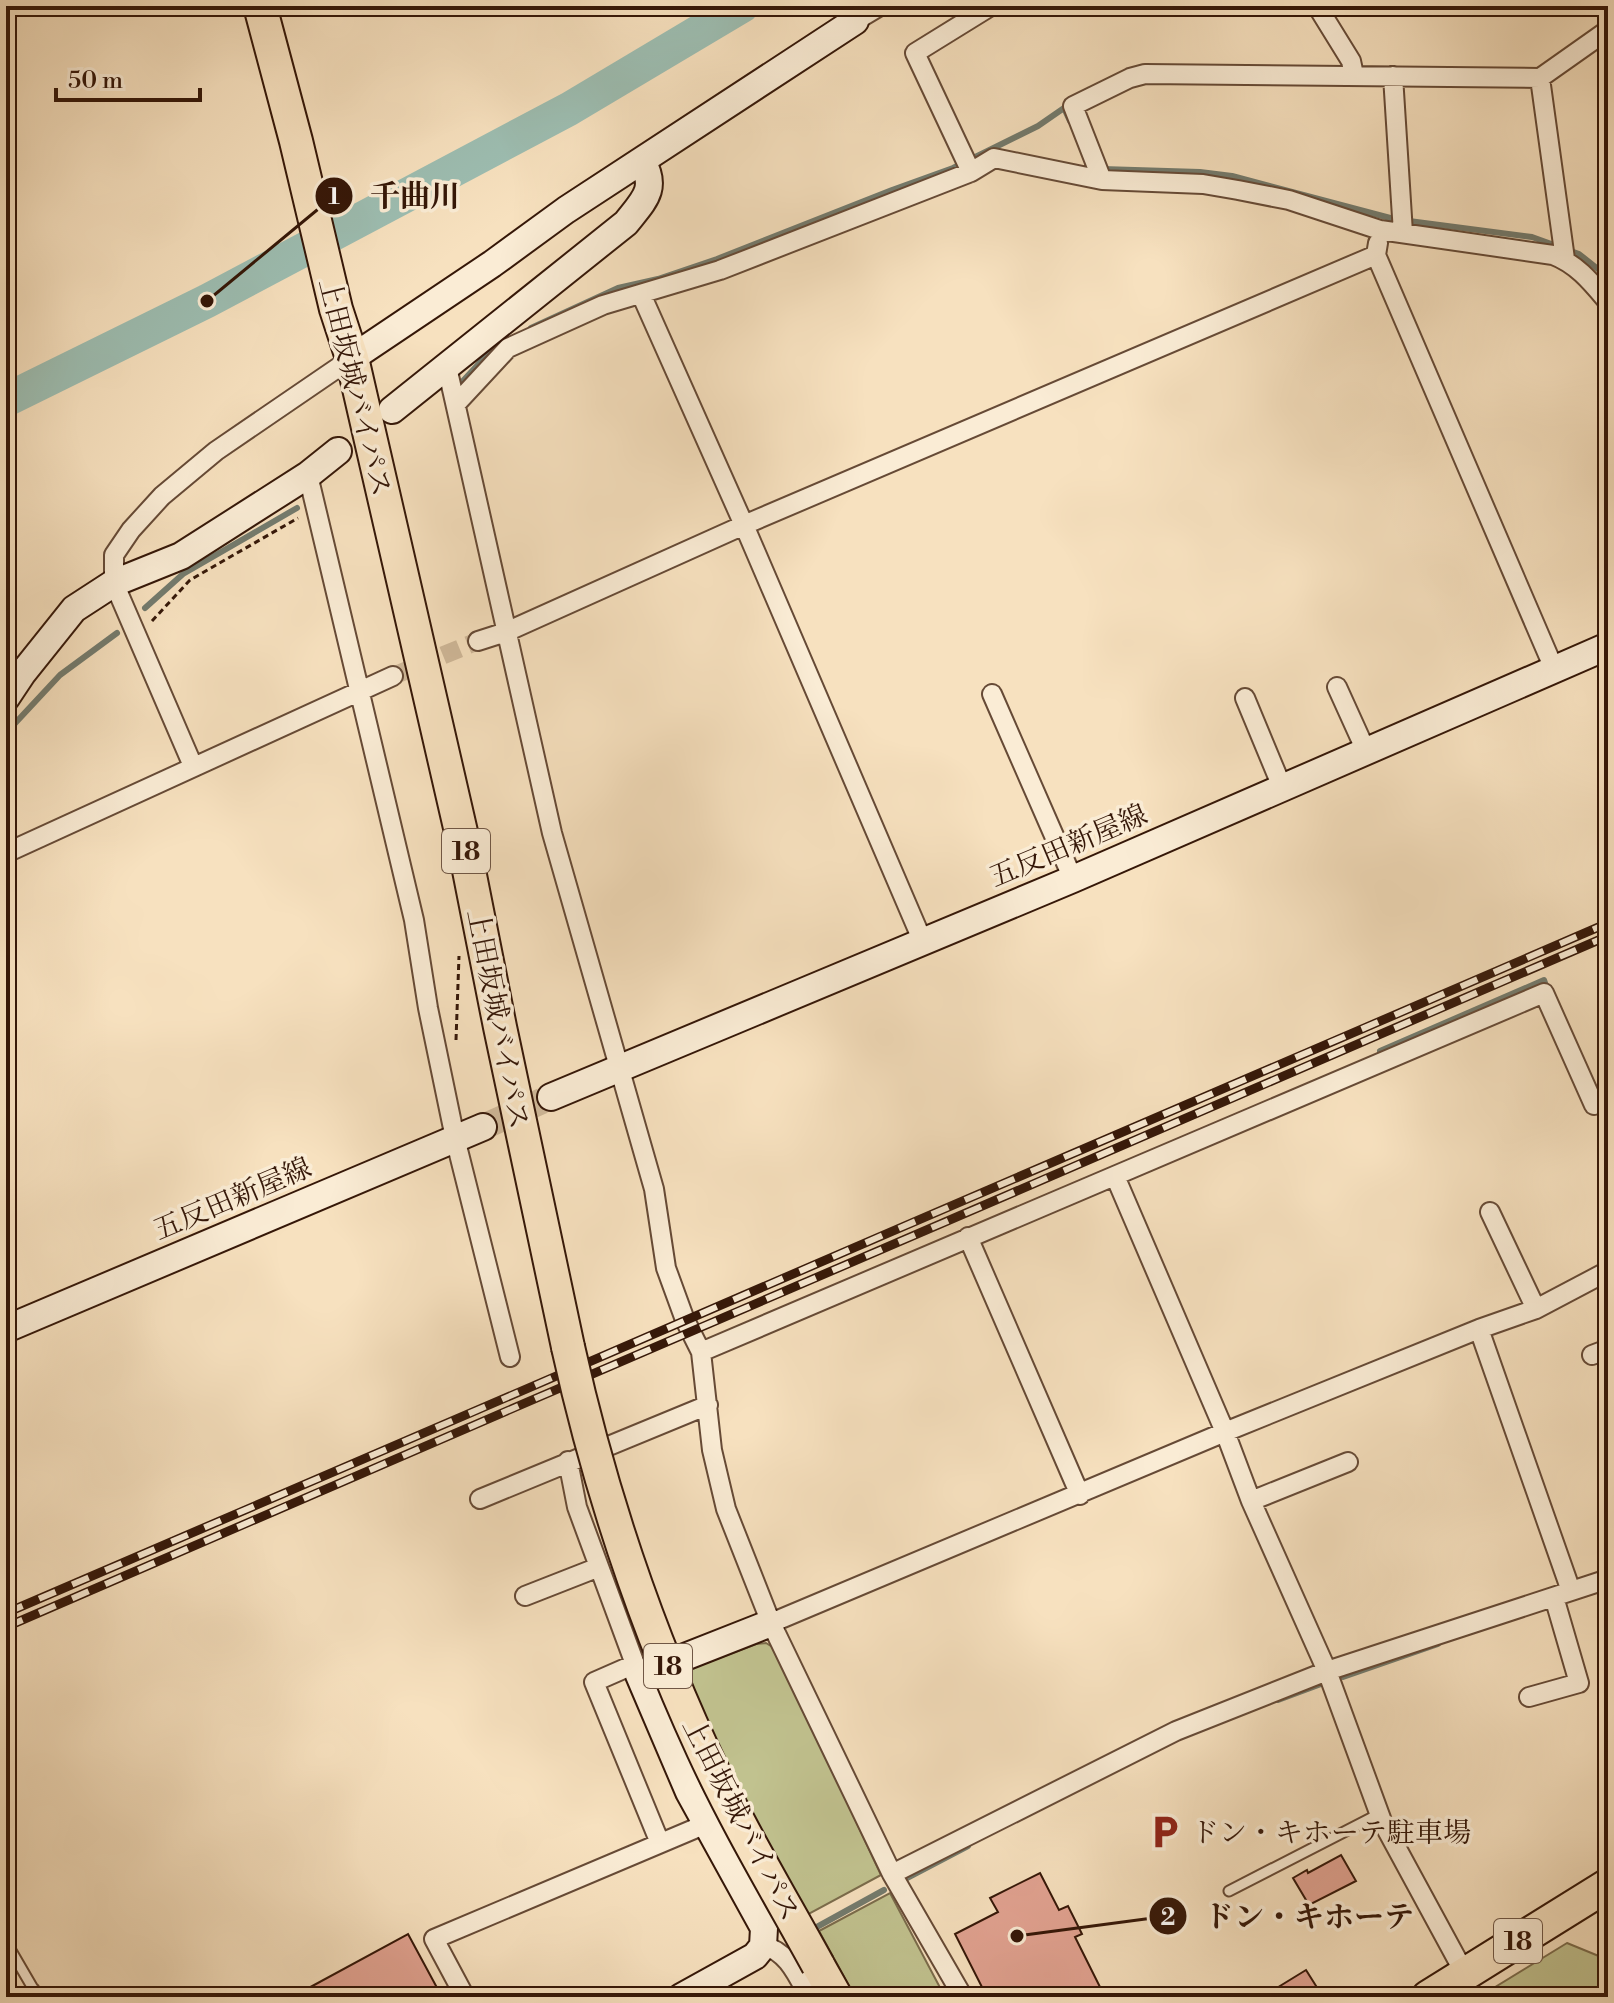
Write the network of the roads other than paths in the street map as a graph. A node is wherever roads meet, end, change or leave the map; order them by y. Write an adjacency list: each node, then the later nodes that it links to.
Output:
1 (260, 6): 19 (highway, 上田坂城バイパス / 18)
2 (880, 6): 5 (street)
3 (991, 6): 11 (street)
4 (1317, 6): 7 (street)
5 (855, 21): 10 (street)
6 (1608, 30): 9 (street)
7 (1354, 75): 8 (street); 12 (street)
8 (1393, 76): 9 (street); 14 (street)
9 (1540, 78): 15 (street)
10 (642, 161): 19 (street); 20 (street)
11 (968, 164): 12 (street); 17 (street)
12 (1099, 174): 13 (street)
13 (1380, 230): 14 (street); 16 (street)
14 (1403, 233): 15 (street)
15 (1564, 251): 18 (street)
16 (1376, 255): 25 (street); 30 (street)
17 (641, 294): 21 (street); 25 (street)
18 (1608, 302)
19 (352, 358): 26 (street); 86 (highway, 上田坂城バイパス / 18, bridge)
20 (447, 367): 21 (street); 22 (street)
21 (456, 404): 27 (street)
22 (392, 410)
23 (338, 451): 24 (street)
24 (308, 475): 26 (street); 33 (street)
25 (744, 525): 27 (street); 42 (street)
26 (114, 583): 35 (street); 38 (street)
27 (506, 632): 28 (street); 43 (street)
28 (478, 641)
29 (1608, 646): 30 (street, 五反田新屋線)
30 (1555, 671): 37 (street, 五反田新屋線)
31 (393, 676): 33 (street)
32 (1337, 687): 37 (street)
33 (361, 691): 38 (street); 47 (street)
34 (992, 694): 41 (street)
35 (6, 698)
36 (1245, 698): 39 (street)
37 (1366, 751): 39 (street, 五反田新屋線)
38 (193, 766): 40 (street)
39 (1282, 787): 41 (street, 五反田新屋線)
40 (6, 853)
41 (1073, 879): 42 (street, 五反田新屋線)
42 (923, 942): 43 (street, 五反田新屋線)
43 (619, 1069): 44 (street, 五反田新屋線); 55 (street)
44 (551, 1097)
45 (1608, 1100): 48 (street)
46 (483, 1127): 47 (street, 五反田新屋線)
47 (455, 1138): 53 (street, 五反田新屋線); 56 (street)
48 (1115, 1176): 50 (street); 58 (street)
49 (1490, 1212): 52 (street)
50 (968, 1237): 55 (street); 61 (street)
51 (1608, 1271): 52 (street)
52 (1536, 1309): 54 (street)
53 (6, 1329)
54 (1479, 1329): 58 (street); 66 (street)
55 (701, 1352): 57 (street)
56 (510, 1357)
57 (708, 1405): 59 (street); 68 (street)
58 (1225, 1432): 61 (street); 63 (street)
59 (568, 1461): 62 (street); 64 (street)
60 (1348, 1462): 63 (street)
61 (1080, 1495): 68 (street)
62 (480, 1499)
63 (1251, 1501): 70 (street)
64 (599, 1567): 67 (street); 69 (street)
65 (1608, 1579): 66 (street)
66 (1563, 1594): 70 (street); 71 (street)
67 (525, 1596)
68 (771, 1623): 69 (street); 75 (street)
69 (637, 1670): 73 (street); 74 (street)
70 (1327, 1671): 72 (street); 75 (street)
71 (1529, 1697)
72 (1379, 1814): 77 (lane); 80 (street)
73 (706, 1824): 74 (street); 79 (street)
74 (660, 1843): 83 (street)
75 (892, 1874): 87 (street)
76 (1608, 1885): 80 (highway, 18)
77 (1229, 1891)
78 (6, 1942): 81 (lane)
79 (763, 1946): 84 (street); 85 (street)
80 (1465, 1974): 88 (highway, 18)
81 (36, 1993): 82 (lane)
82 (16, 1997)
83 (465, 1997)
84 (681, 1997)
85 (809, 1997)
86 (836, 1997)
87 (963, 1997)
88 (1428, 1997)

